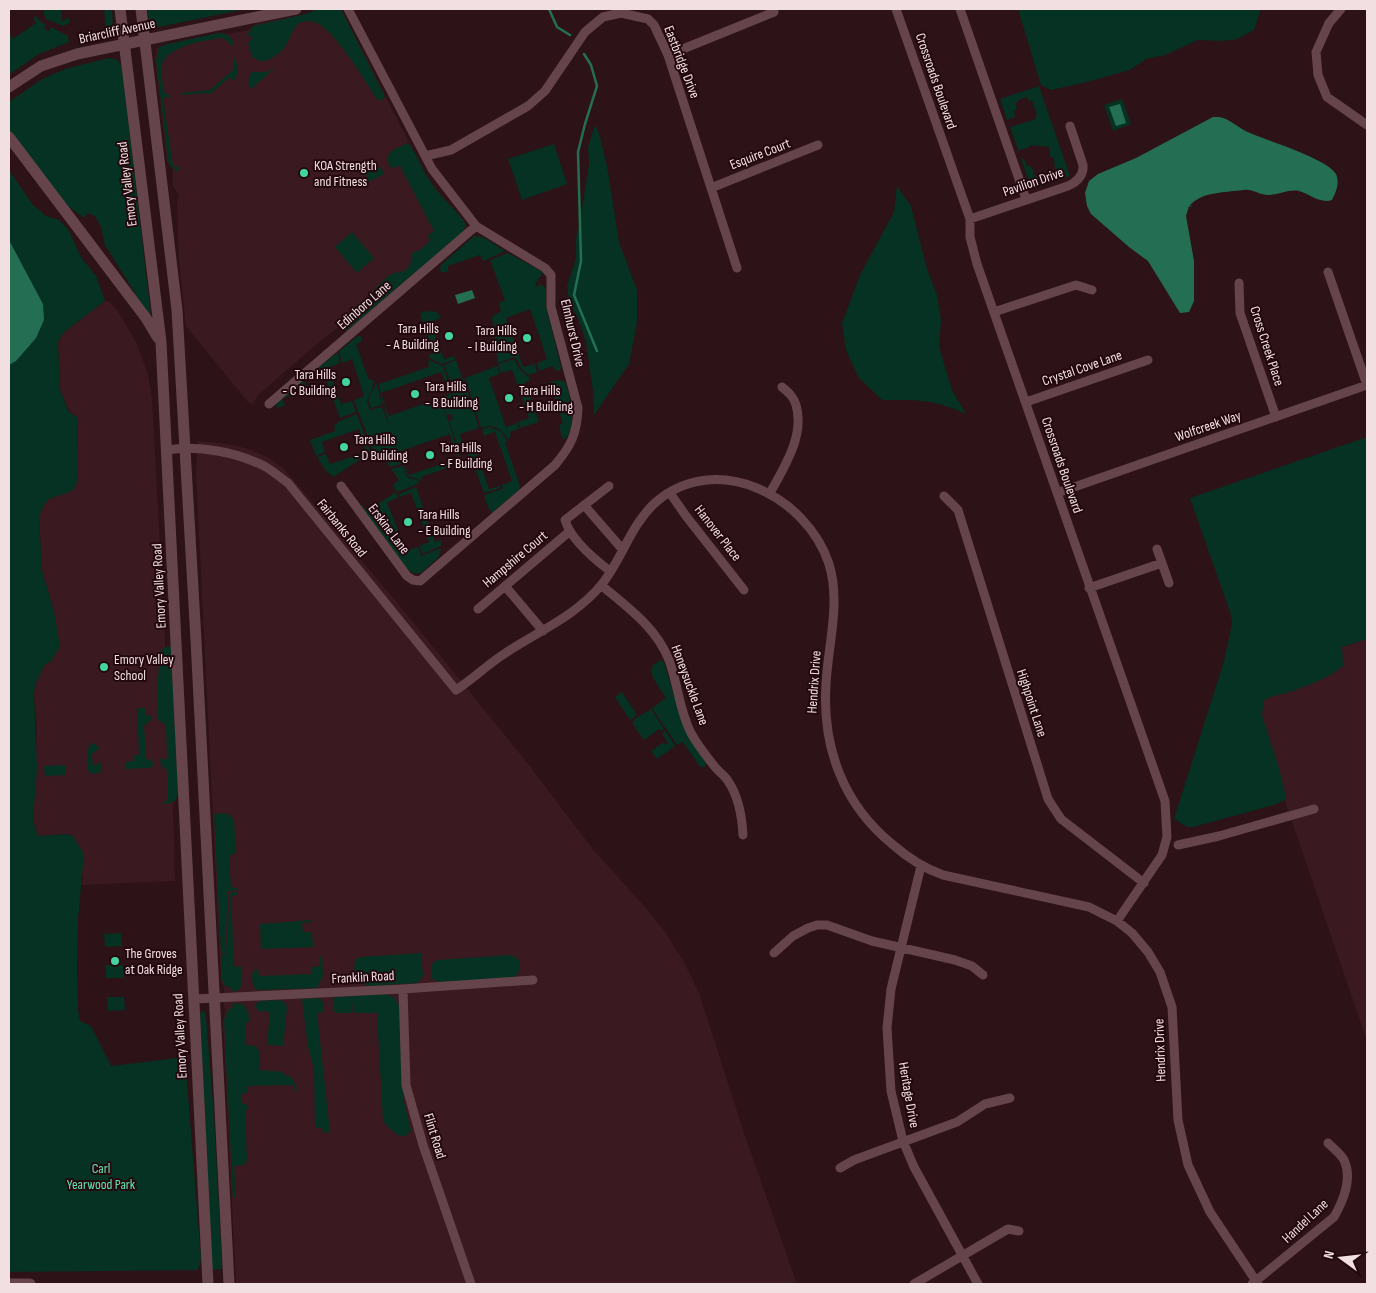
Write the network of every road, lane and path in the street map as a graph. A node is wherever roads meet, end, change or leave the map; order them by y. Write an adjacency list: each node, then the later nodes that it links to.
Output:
1 (120, 9): 10 (main road, Emory Valley Road)
2 (142, 9): 9 (main road)
3 (296, 9): 9 (main road, Briarcliff Avenue)
4 (348, 9): 17 (street, Elmhurst Drive)
5 (896, 9): 20 (street, Crossroads Boulevard)
6 (960, 9): 19 (street)
7 (1342, 9): 13 (street)
8 (774, 12): 11 (street)
9 (146, 40): 10 (main road, Briarcliff Avenue); 34 (main road)
10 (125, 44): 12 (main road, Briarcliff Avenue); 27 (main road, Emory Valley Road)
11 (668, 55): 17 (street, Eastbridge Drive); 18 (street, Eastbridge Drive)
12 (9, 86)
13 (1367, 125)
14 (1070, 126): 19 (street, Pavilion Drive)
15 (9, 137): 27 (main road)
16 (818, 144): 18 (street, Esquire Court)
17 (425, 156): 21 (street, Elmhurst Drive)
18 (711, 188): 22 (street, Eastbridge Drive)
19 (1026, 199): 20 (street, Pavilion Drive)
20 (970, 219): 26 (street, Crossroads Boulevard)
21 (476, 226): 32 (street, Edinboro Lane); 48 (street, Elmhurst Drive)
22 (737, 268)
23 (1328, 272): 29 (street)
24 (1239, 283): 33 (street, Cross Creek Place)
25 (1092, 290): 26 (street)
26 (994, 312): 31 (street, Crossroads Boulevard)
27 (161, 342): 35 (main road, Emory Valley Road)
28 (1148, 360): 31 (street, Crystal Cove Lane)
29 (1367, 385): 33 (street, Wolfcreek Way)
30 (782, 387): 39 (street)
31 (1026, 402): 40 (street, Crossroads Boulevard)
32 (269, 404)
33 (1276, 417): 40 (street, Wolfcreek Way)
34 (185, 447): 35 (street, Fairbanks Road); 56 (street, Fairbanks Road); 57 (main road)
35 (167, 450): 58 (main road, Emory Valley Road)
36 (341, 486): 48 (street, Erskine Lane)
37 (609, 486): 42 (street)
38 (670, 493): 39 (street, Hendrix Drive); 45 (street, Hendrix Drive); 53 (street, Hanover Place)
39 (770, 493): 62 (street, Hendrix Drive)
40 (1057, 493): 52 (street, Crossroads Boulevard)
41 (944, 496): 63 (street, Highpoint Lane)
42 (584, 505): 43 (street); 45 (street)
43 (570, 530): 47 (street); 51 (street, Hampshire Court)
44 (1157, 549): 46 (street)
45 (623, 550): 47 (street, Hendrix Drive)
46 (1162, 563): 49 (street); 52 (street)
47 (610, 571): 50 (street, Hendrix Drive)
48 (420, 581)
49 (1169, 583)
50 (601, 584): 55 (street, Hendrix Drive); 60 (street, Honeysuckle Lane)
51 (505, 586): 54 (street, Hampshire Court); 55 (street)
52 (1089, 588): 63 (street, Crossroads Boulevard)
53 (744, 590)
54 (478, 609)
55 (543, 631): 56 (street, Hendrix Drive)
56 (456, 690)
57 (205, 808): 58 (main road); 70 (main road)
58 (184, 809): 71 (main road, Emory Valley Road)
59 (1314, 810): 61 (street)
60 (742, 835)
61 (1178, 844)
62 (921, 866): 64 (street, Hendrix Drive); 65 (street, Heritage Drive)
63 (1144, 883): 64 (street, Crossroads Boulevard)
64 (1117, 921): 78 (street, Hendrix Drive)
65 (900, 948): 66 (street); 67 (street); 73 (street, Heritage Drive)
66 (774, 953)
67 (983, 975)
68 (533, 980): 69 (street, Franklin Road)
69 (403, 989): 70 (street, Franklin Road); 83 (street, Flint Road)
70 (214, 998): 71 (street, Franklin Road); 82 (main road)
71 (194, 999): 81 (main road, Emory Valley Road)
72 (1010, 1098): 73 (street)
73 (903, 1141): 75 (street); 77 (street, Heritage Drive)
74 (1328, 1143): 78 (street, Handel Lane)
75 (840, 1168)
76 (1019, 1230): 77 (street)
77 (963, 1255): 84 (street); 85 (street, Heritage Drive)
78 (1255, 1283)
79 (9, 1284): 80 (main road)
80 (30, 1284)
81 (208, 1284)
82 (229, 1284)
83 (471, 1284)
84 (914, 1284)
85 (978, 1284)

